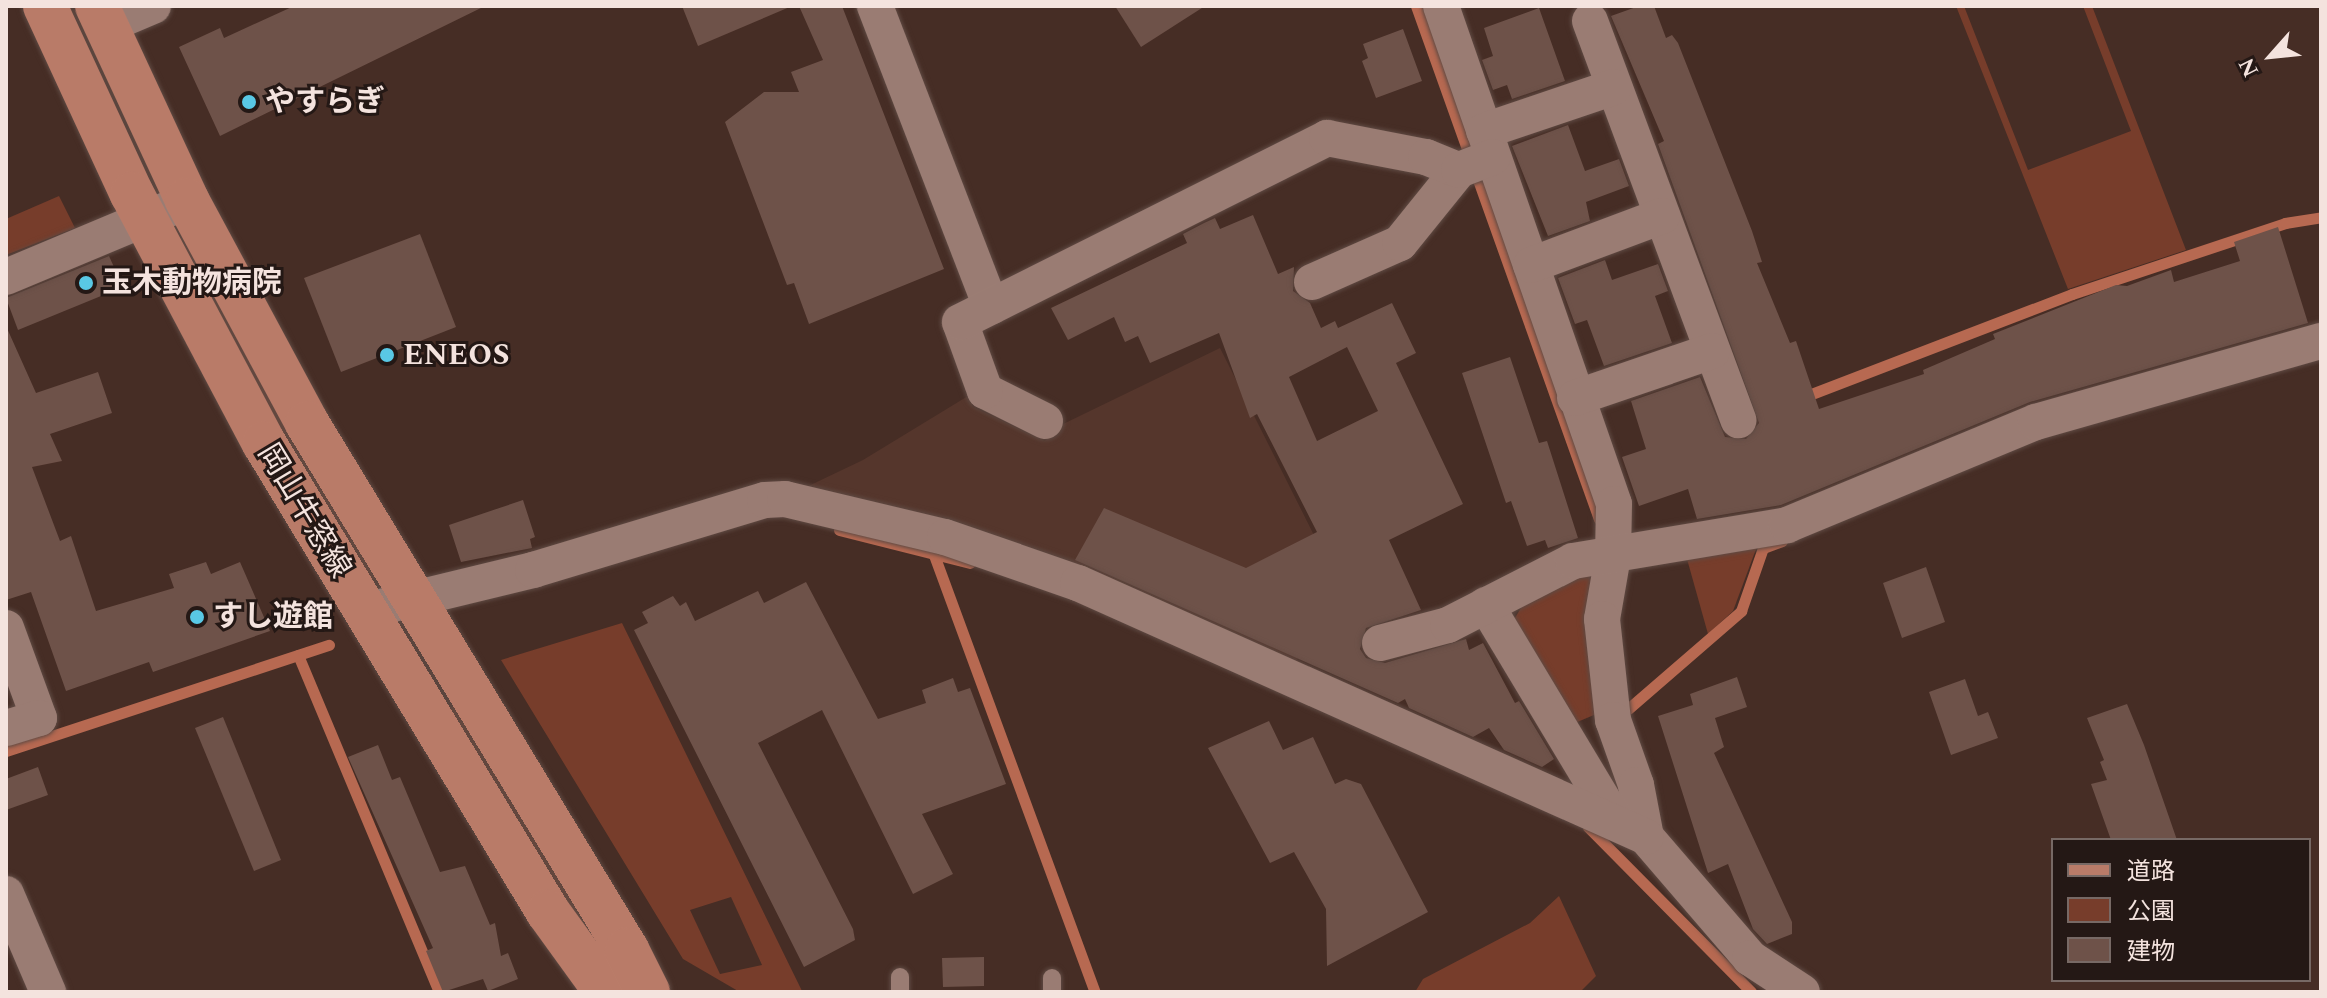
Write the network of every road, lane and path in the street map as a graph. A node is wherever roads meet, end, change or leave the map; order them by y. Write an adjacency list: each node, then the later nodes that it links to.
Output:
1 (45, 6): 11 (main road, 岡山牛窓線)
2 (153, 6): 5 (street)
3 (875, 6): 15 (street)
4 (1441, 6): 8 (street)
5 (101, 16): 9 (main road, 岡山牛窓線)
6 (1590, 21): 7 (street)
7 (1614, 87): 8 (street); 10 (street)
8 (1476, 158): 12 (street); 14 (street); 15 (street)
9 (187, 200): 11 (street); 24 (main road, 岡山牛窓線)
10 (1662, 216): 12 (street); 17 (street)
11 (146, 220): 13 (street); 23 (main road, 岡山牛窓線)
12 (1531, 265): 18 (street)
13 (6, 277)
14 (1312, 282)
15 (991, 306): 20 (street)
16 (2321, 341): 21 (street)
17 (1712, 351): 18 (street); 19 (street)
18 (1575, 398): 21 (street)
19 (1738, 420)
20 (1045, 421)
21 (1613, 556): 22 (street); 29 (street)
22 (1486, 605): 26 (street); 29 (street)
23 (364, 611): 24 (street); 27 (main road, 岡山牛窓線)
24 (423, 616): 27 (street); 29 (street); 32 (main road, 岡山牛窓線)
25 (6, 628): 28 (street)
26 (1380, 643)
27 (391, 655): 31 (main road, 岡山牛窓線)
28 (6, 728)
29 (1644, 840): 35 (street)
30 (6, 894): 33 (street)
31 (548, 912): 32 (main road, 岡山牛窓線); 34 (main road)
32 (638, 989)
33 (48, 992)
34 (562, 992)
35 (1802, 992)

